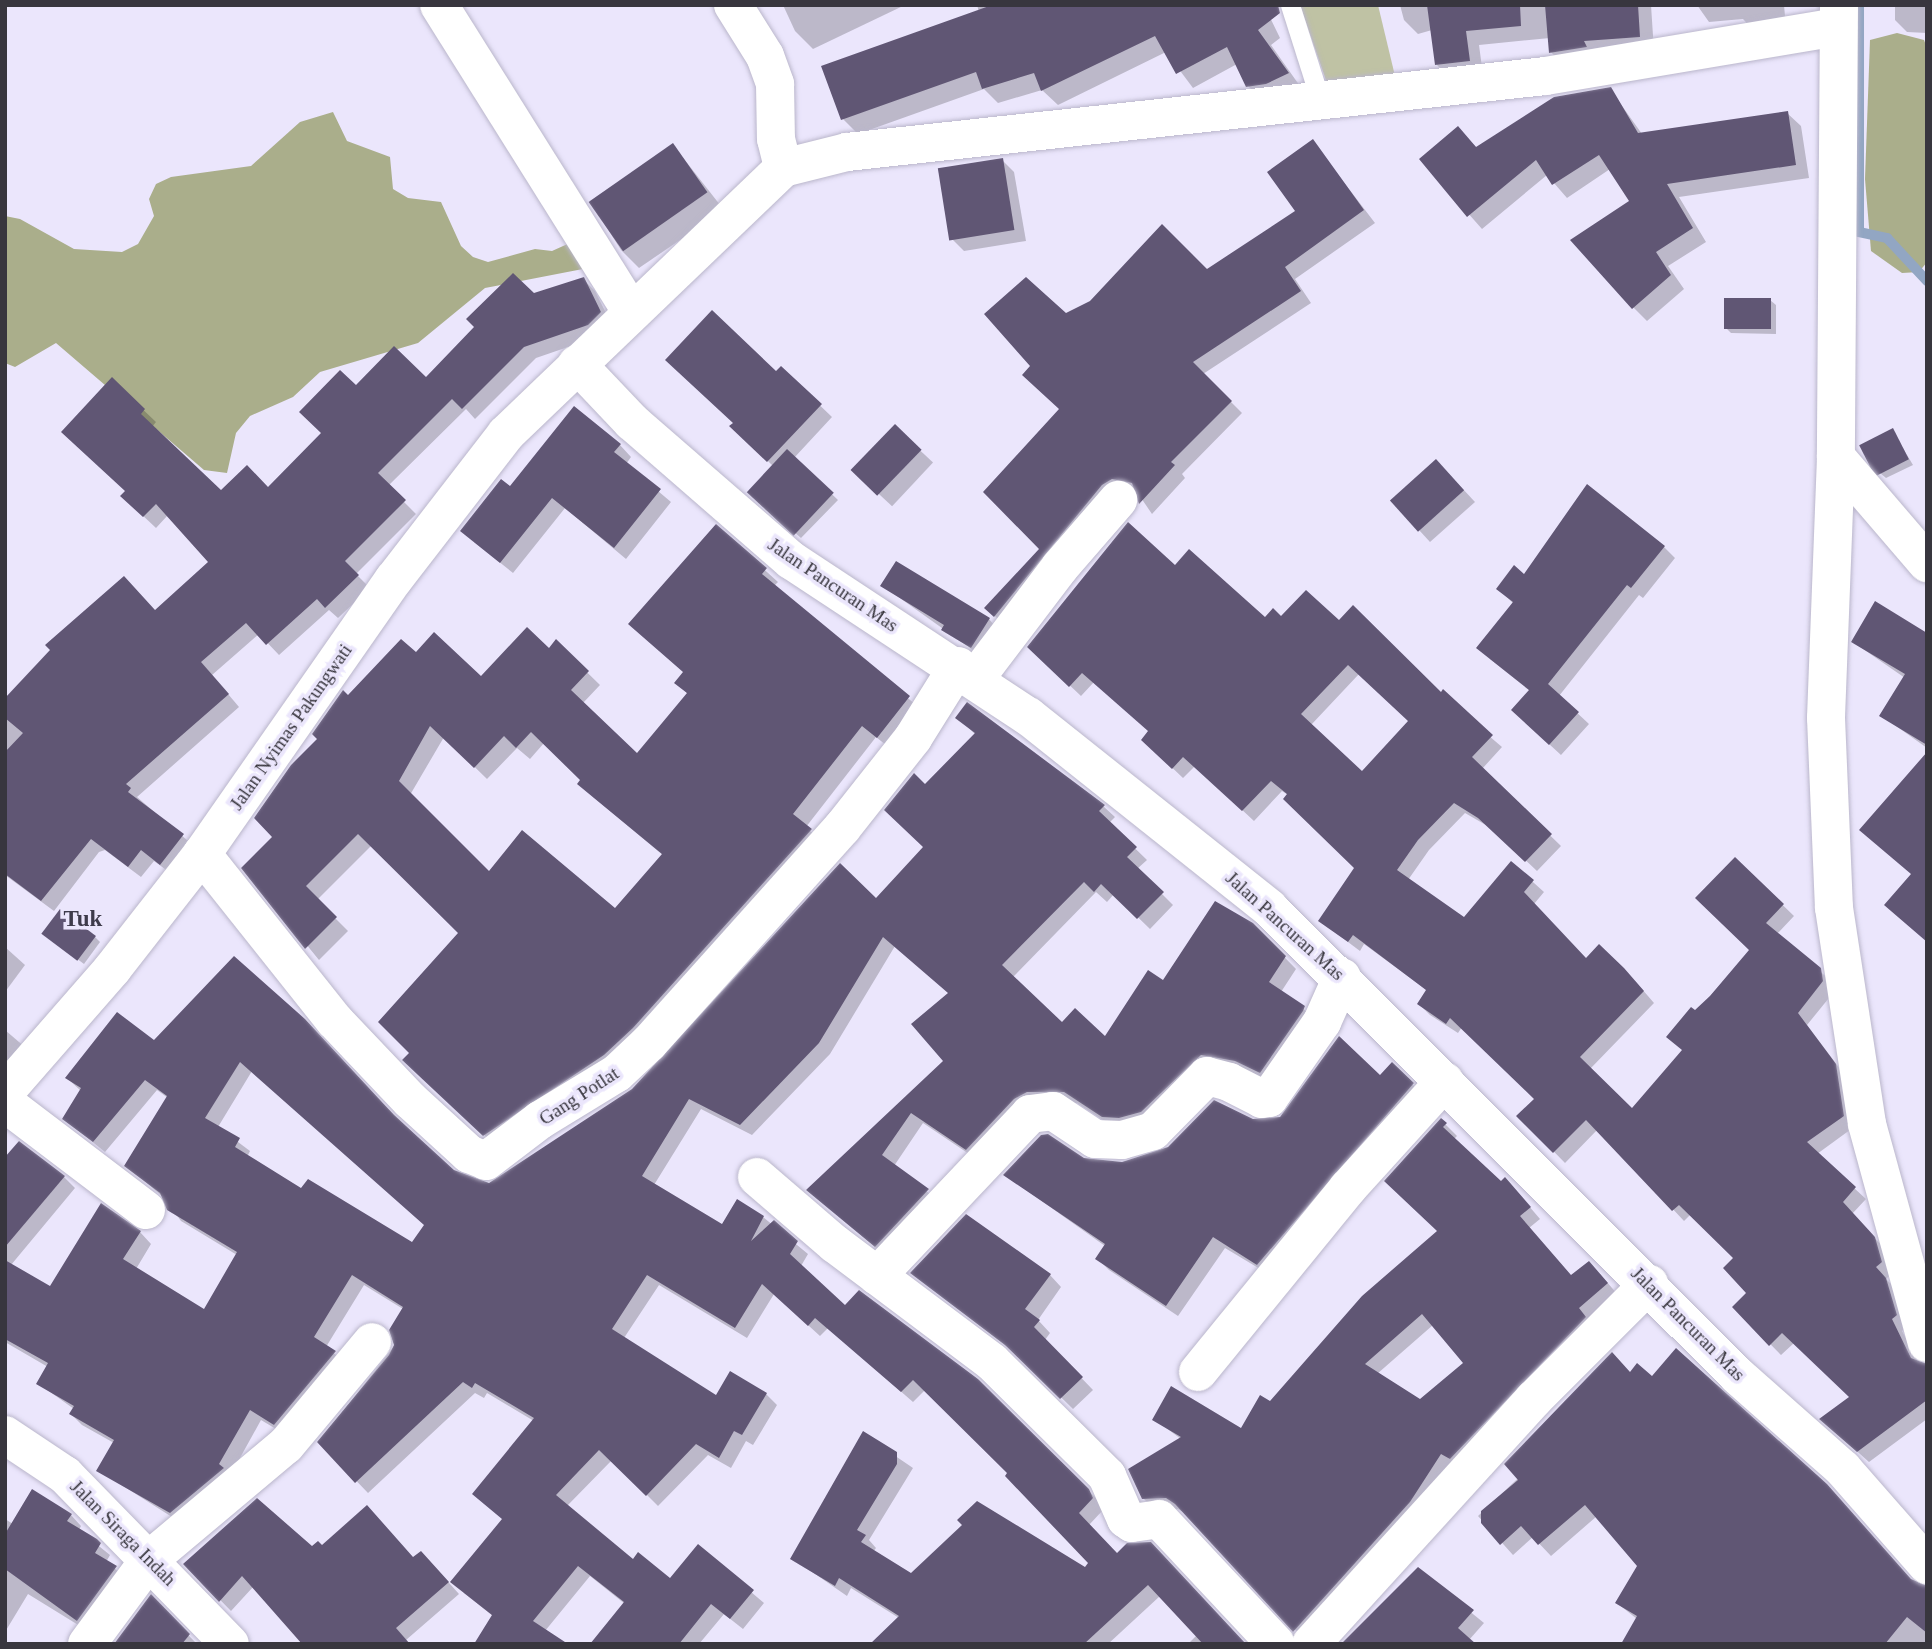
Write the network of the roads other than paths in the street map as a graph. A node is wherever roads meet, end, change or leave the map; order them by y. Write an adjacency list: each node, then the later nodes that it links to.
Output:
1 (439, 5): 7 (street)
2 (733, 5): 6 (street)
3 (1290, 5): 5 (lane)
4 (1838, 16): 5 (street); 9 (street)
5 (1321, 103): 6 (street)
6 (783, 168): 7 (street, Jalan Nyimas Pakungwati)
7 (631, 311): 8 (street, Jalan Nyimas Pakungwati)
8 (577, 364): 12 (street, Jalan Pancuran Mas); 13 (street, Jalan Nyimas Pakungwati)
9 (1836, 457): 11 (street); 23 (street)
10 (1118, 500): 12 (street)
11 (1927, 564)
12 (966, 673): 13 (street, Gang Potlat); 14 (street, Jalan Pancuran Mas)
13 (202, 854): 16 (street, Jalan Nyimas Pakungwati)
14 (1342, 977): 15 (street, Jalan Pancuran Mas); 20 (street)
15 (1445, 1081): 21 (street, Jalan Pancuran Mas); 24 (street)
16 (5, 1093)
17 (5, 1103): 19 (street)
18 (757, 1177): 20 (street)
19 (146, 1210)
20 (877, 1276): 30 (street)
21 (1649, 1284): 27 (street, Jalan Pancuran Mas); 31 (street)
22 (372, 1342): 26 (street)
23 (1927, 1343)
24 (1198, 1372)
25 (5, 1435): 26 (street, Jalan Siraga Indah)
26 (150, 1559): 28 (street); 29 (street, Jalan Siraga Indah)
27 (1927, 1565)
28 (87, 1644)
29 (230, 1644)
30 (1276, 1644)
31 (1311, 1644)

